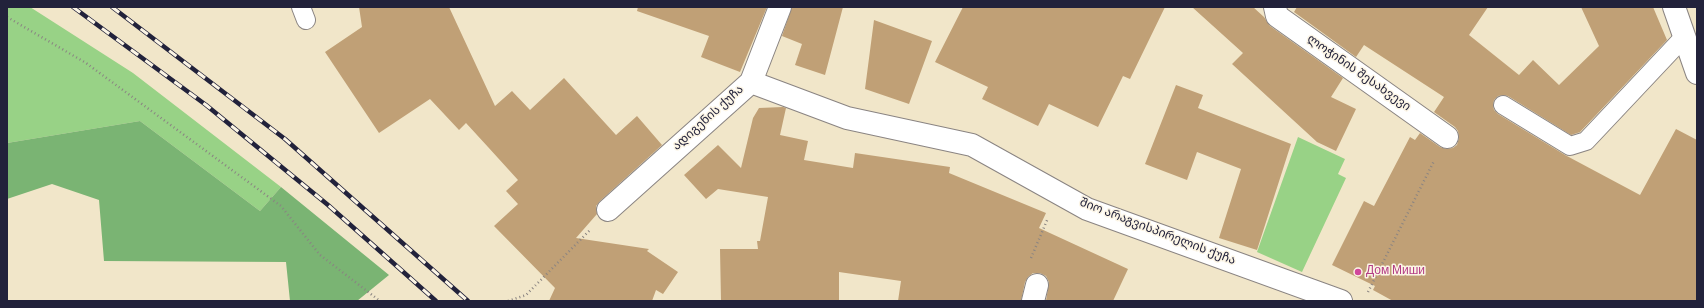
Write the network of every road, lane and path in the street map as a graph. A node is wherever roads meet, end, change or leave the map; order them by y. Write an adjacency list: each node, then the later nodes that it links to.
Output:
1 (780, 7): 7 (street, ადიგენის ქუჩა)
2 (1275, 7): 9 (street, ლოჭინის შესახვევი)
3 (1674, 7): 5 (street)
4 (7, 17): 15 (path)
5 (1684, 37): 6 (street); 8 (lane)
6 (1697, 73)
7 (751, 82): 10 (street, ადიგენის ქუჩა); 17 (street, შიო არაგვისპირელის ქუჩა)
8 (1503, 105)
9 (1446, 137): 14 (path)
10 (608, 210)
11 (1049, 216): 13 (path)
12 (585, 235): 16 (path)
13 (1035, 293)
14 (1366, 294)
15 (380, 301)
16 (508, 301)
17 (1341, 301)

